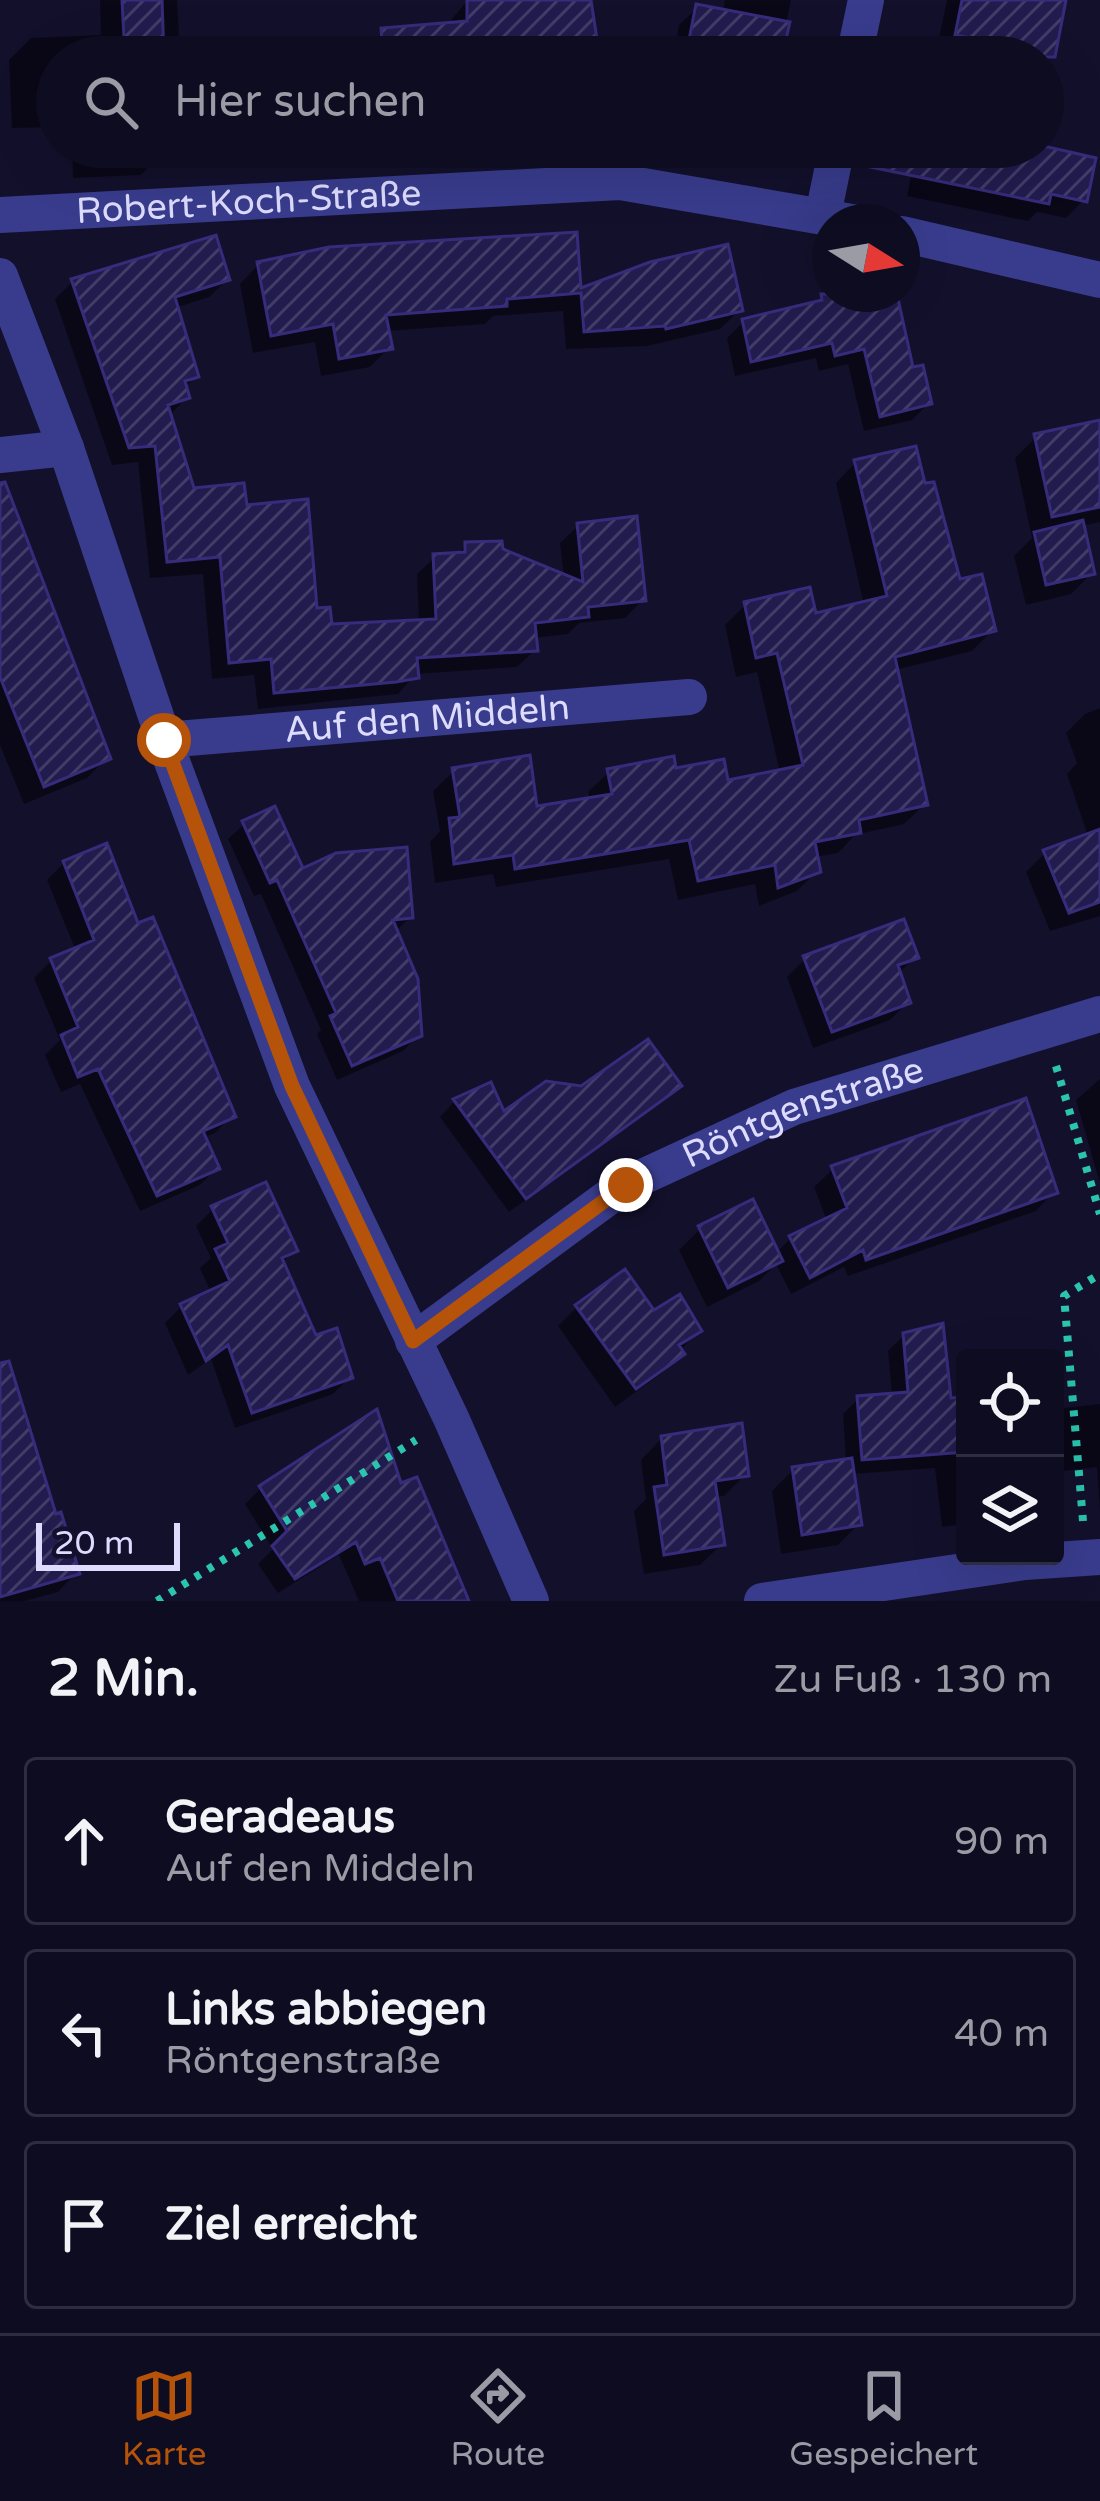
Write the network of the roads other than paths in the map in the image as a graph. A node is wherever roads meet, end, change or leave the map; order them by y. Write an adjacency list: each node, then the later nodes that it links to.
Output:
1 (866, 0): 2 (street)
2 (858, 36)
3 (837, 168): 4 (street)
4 (838, 204)
5 (0, 215): 6 (street, Robert-Koch-Straße)
6 (812, 215)
7 (920, 238): 9 (street)
8 (0, 276): 10 (street)
9 (1100, 280)
10 (66, 448): 11 (street); 13 (street)
11 (0, 455)
12 (689, 698): 13 (street, Auf den Middeln)
13 (164, 740): 15 (street)
14 (1100, 1014): 15 (street, Röntgenstraße)
15 (413, 1341): 17 (street)
16 (1093, 1558): 18 (street)
17 (531, 1601)
18 (762, 1601)

